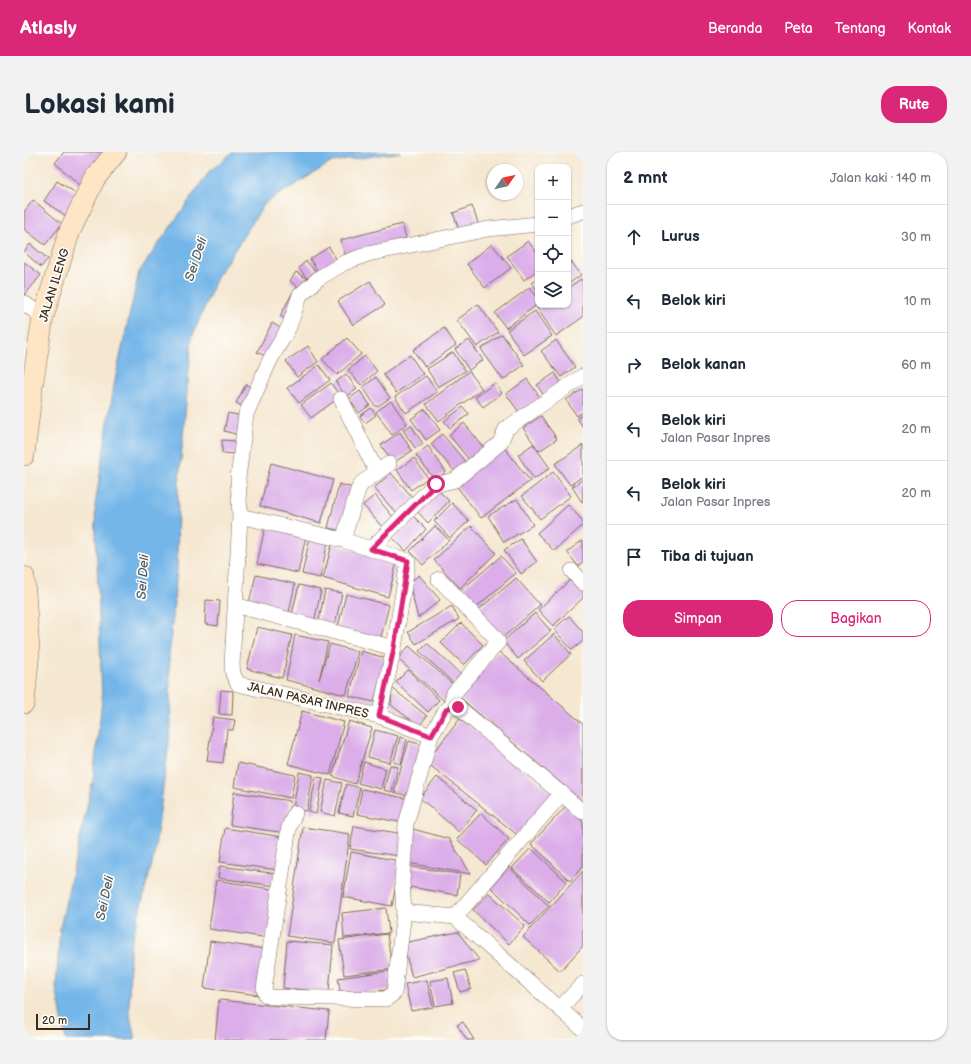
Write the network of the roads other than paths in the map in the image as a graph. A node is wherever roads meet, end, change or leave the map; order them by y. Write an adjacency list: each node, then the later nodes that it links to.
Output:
1 (116, 152): 6 (street, JALAN ILENG)
2 (583, 211): 3 (street)
3 (571, 215)
4 (535, 224): 11 (street)
5 (24, 303): 6 (street)
6 (43, 317): 8 (street, JALAN ILENG)
7 (583, 376): 13 (street)
8 (28, 384): 10 (street, JALAN ILENG)
9 (341, 399): 12 (street)
10 (24, 455)
11 (240, 516): 12 (street); 18 (street)
12 (343, 540): 13 (street)
13 (371, 549): 19 (street)
14 (572, 571): 17 (street)
15 (24, 576): 20 (street)
16 (439, 579): 21 (street)
17 (583, 582)
18 (235, 605): 19 (street); 22 (street, JALAN PASAR INPRES)
19 (394, 648): 22 (street)
20 (24, 703)
21 (450, 707): 23 (street); 24 (street)
22 (379, 716): 23 (street, JALAN PASAR INPRES)
23 (431, 736): 27 (street)
24 (562, 793): 25 (street); 28 (street)
25 (583, 812)
26 (295, 813): 27 (street)
27 (404, 912): 28 (street)
28 (455, 918): 30 (street)
29 (583, 984): 30 (street)
30 (560, 1008): 31 (street)
31 (583, 1029)

